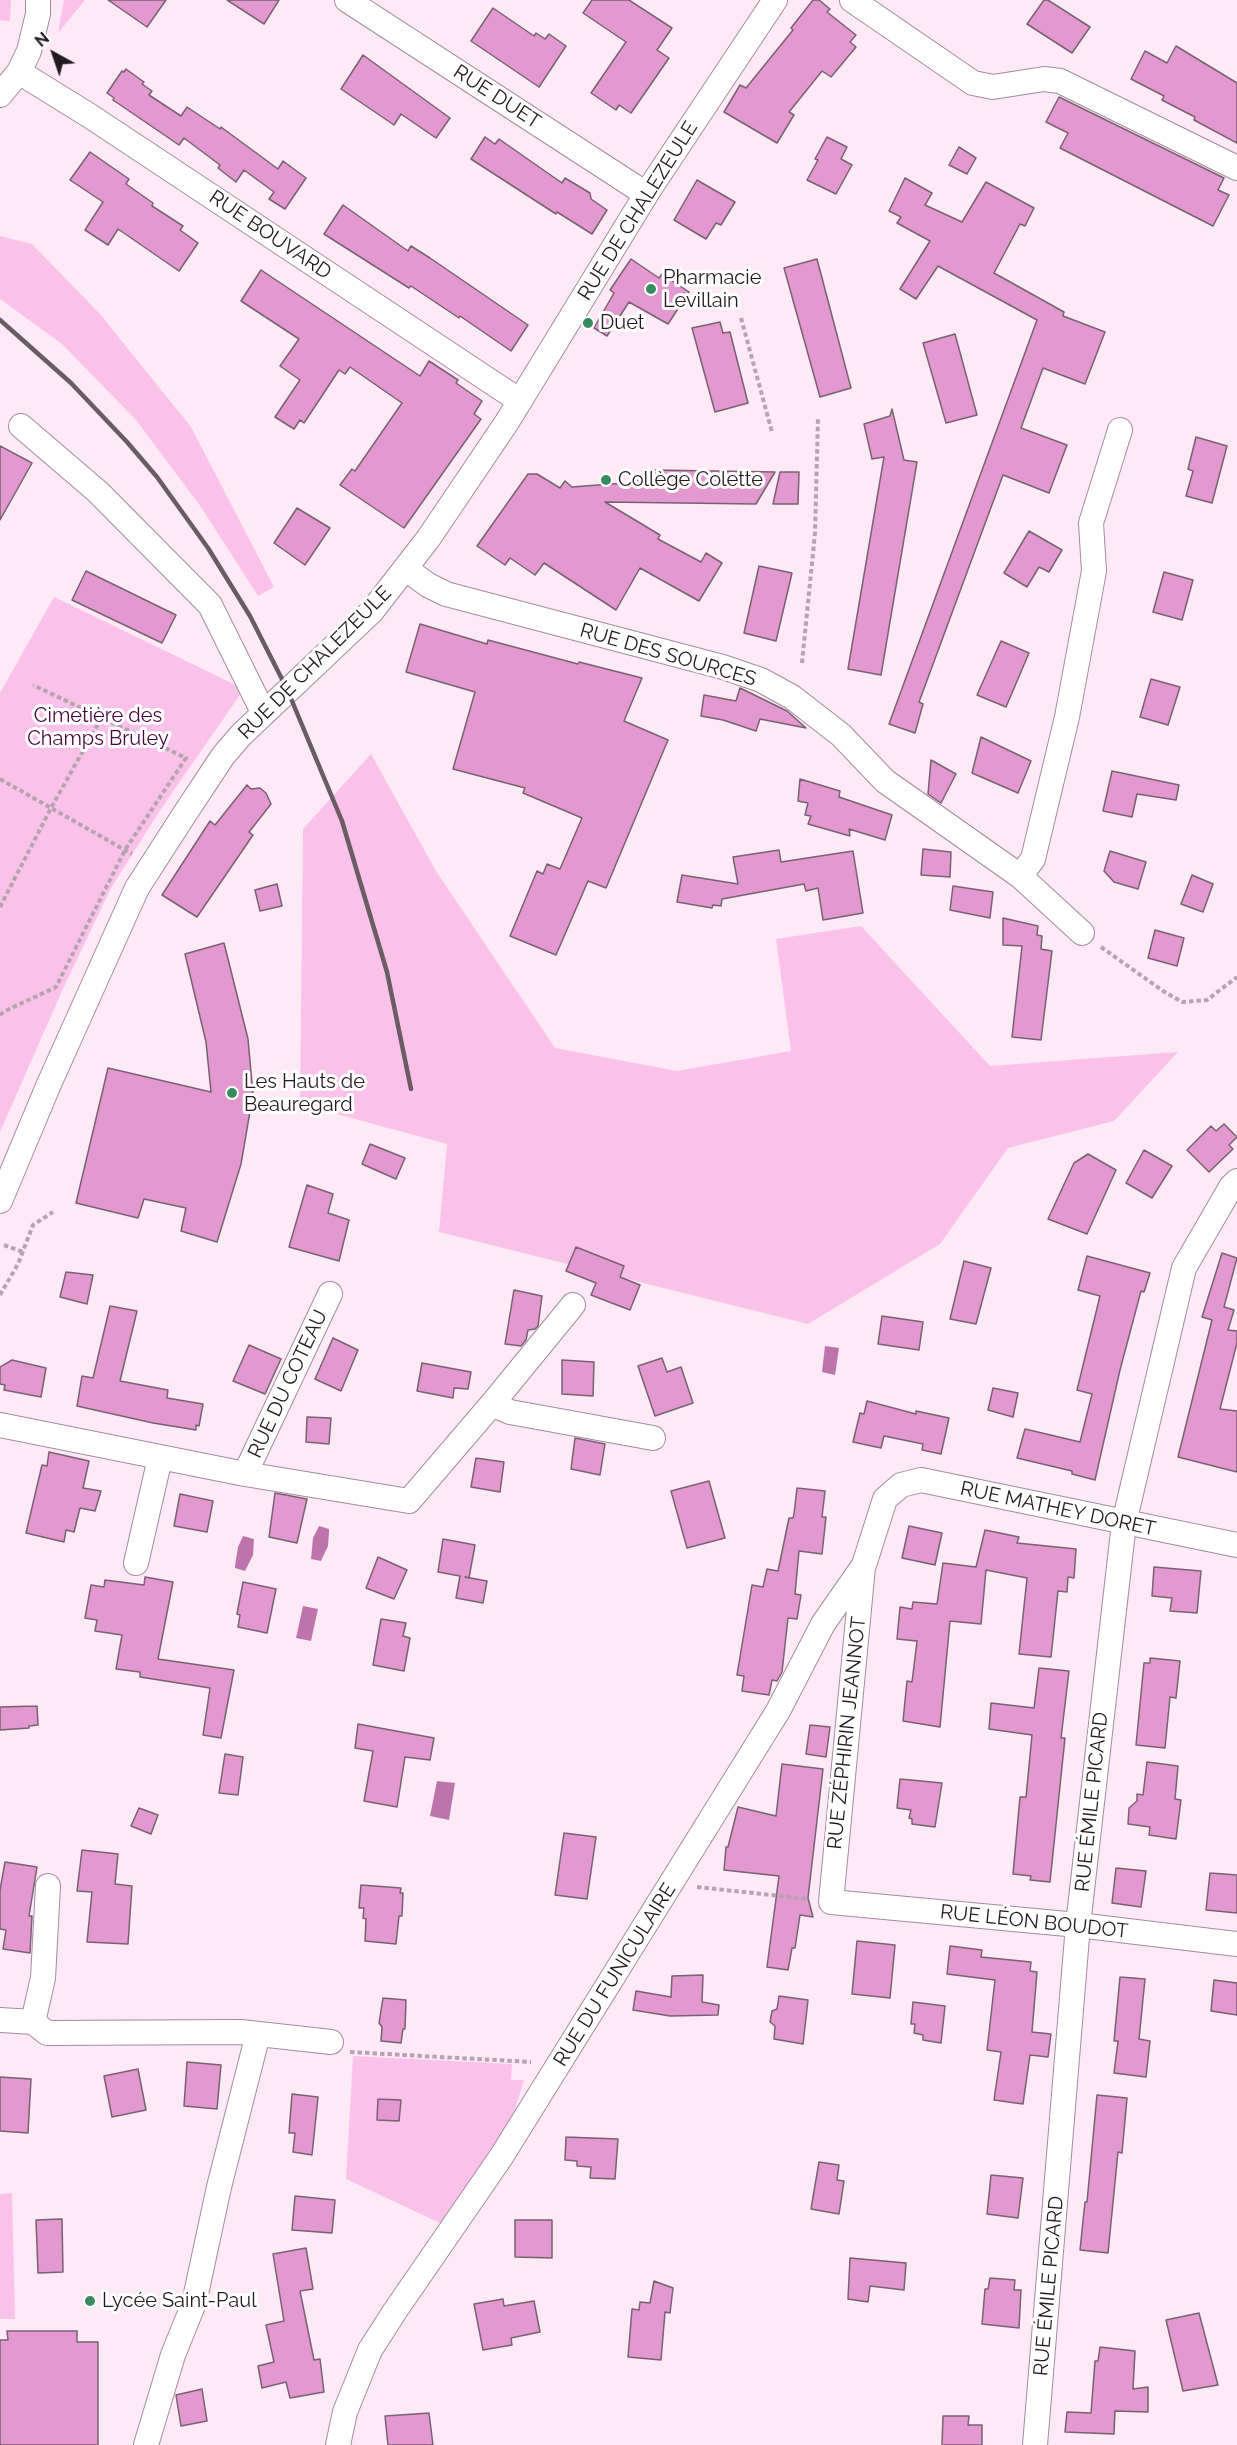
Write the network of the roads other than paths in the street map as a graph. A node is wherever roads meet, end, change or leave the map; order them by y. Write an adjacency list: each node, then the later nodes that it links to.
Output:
1 (38, 0): 5 (street)
2 (348, 0): 8 (street, RUE DUET)
3 (775, 0): 8 (street, RUE DE CHALEZEULE)
4 (852, 0): 7 (street)
5 (19, 72): 6 (street); 9 (street, RUE BOUVARD)
6 (0, 95)
7 (1237, 168)
8 (646, 195): 9 (street, RUE DE CHALEZEULE)
9 (520, 401): 12 (street, RUE DE CHALEZEULE)
10 (21, 426): 13 (street)
11 (1120, 430): 14 (street)
12 (406, 569): 13 (street, RUE DE CHALEZEULE); 14 (street, RUE DES SOURCES)
13 (263, 712): 17 (street, RUE DE CHALEZEULE)
14 (1020, 876): 15 (street, RUE DES SOURCES)
15 (1082, 933)
16 (1237, 1181): 26 (street, RUE ÉMILE PICARD)
17 (0, 1201)
18 (330, 1294): 24 (street, RUE DU COTEAU)
19 (573, 1305): 20 (street, RUE DU COTEAU)
20 (492, 1404): 22 (street); 24 (street, RUE DU COTEAU)
21 (0, 1425): 23 (street, RUE DU COTEAU)
22 (653, 1438)
23 (160, 1458): 24 (street, RUE DU COTEAU); 28 (street)
24 (245, 1474)
25 (885, 1499): 26 (street, RUE MATHEY DORET); 29 (street, RUE DU FUNICULAIRE)
26 (1124, 1524): 27 (street, RUE MATHEY DORET); 32 (street, RUE ÉMILE PICARD)
27 (1237, 1545)
28 (136, 1563)
29 (864, 1564): 31 (street, RUE ZÉPHIRIN JEANNOT); 39 (street, RUE DU FUNICULAIRE)
30 (48, 1886): 35 (street)
31 (831, 1902): 32 (street, RUE LÉON BOUDOT)
32 (1078, 1925): 33 (street, RUE LÉON BOUDOT); 40 (street, RUE ÉMILE PICARD)
33 (1237, 1944)
34 (0, 2020): 35 (street)
35 (40, 2028): 36 (street)
36 (258, 2034): 37 (street); 38 (street)
37 (331, 2042)
38 (147, 2445)
39 (338, 2445)
40 (1035, 2445)

